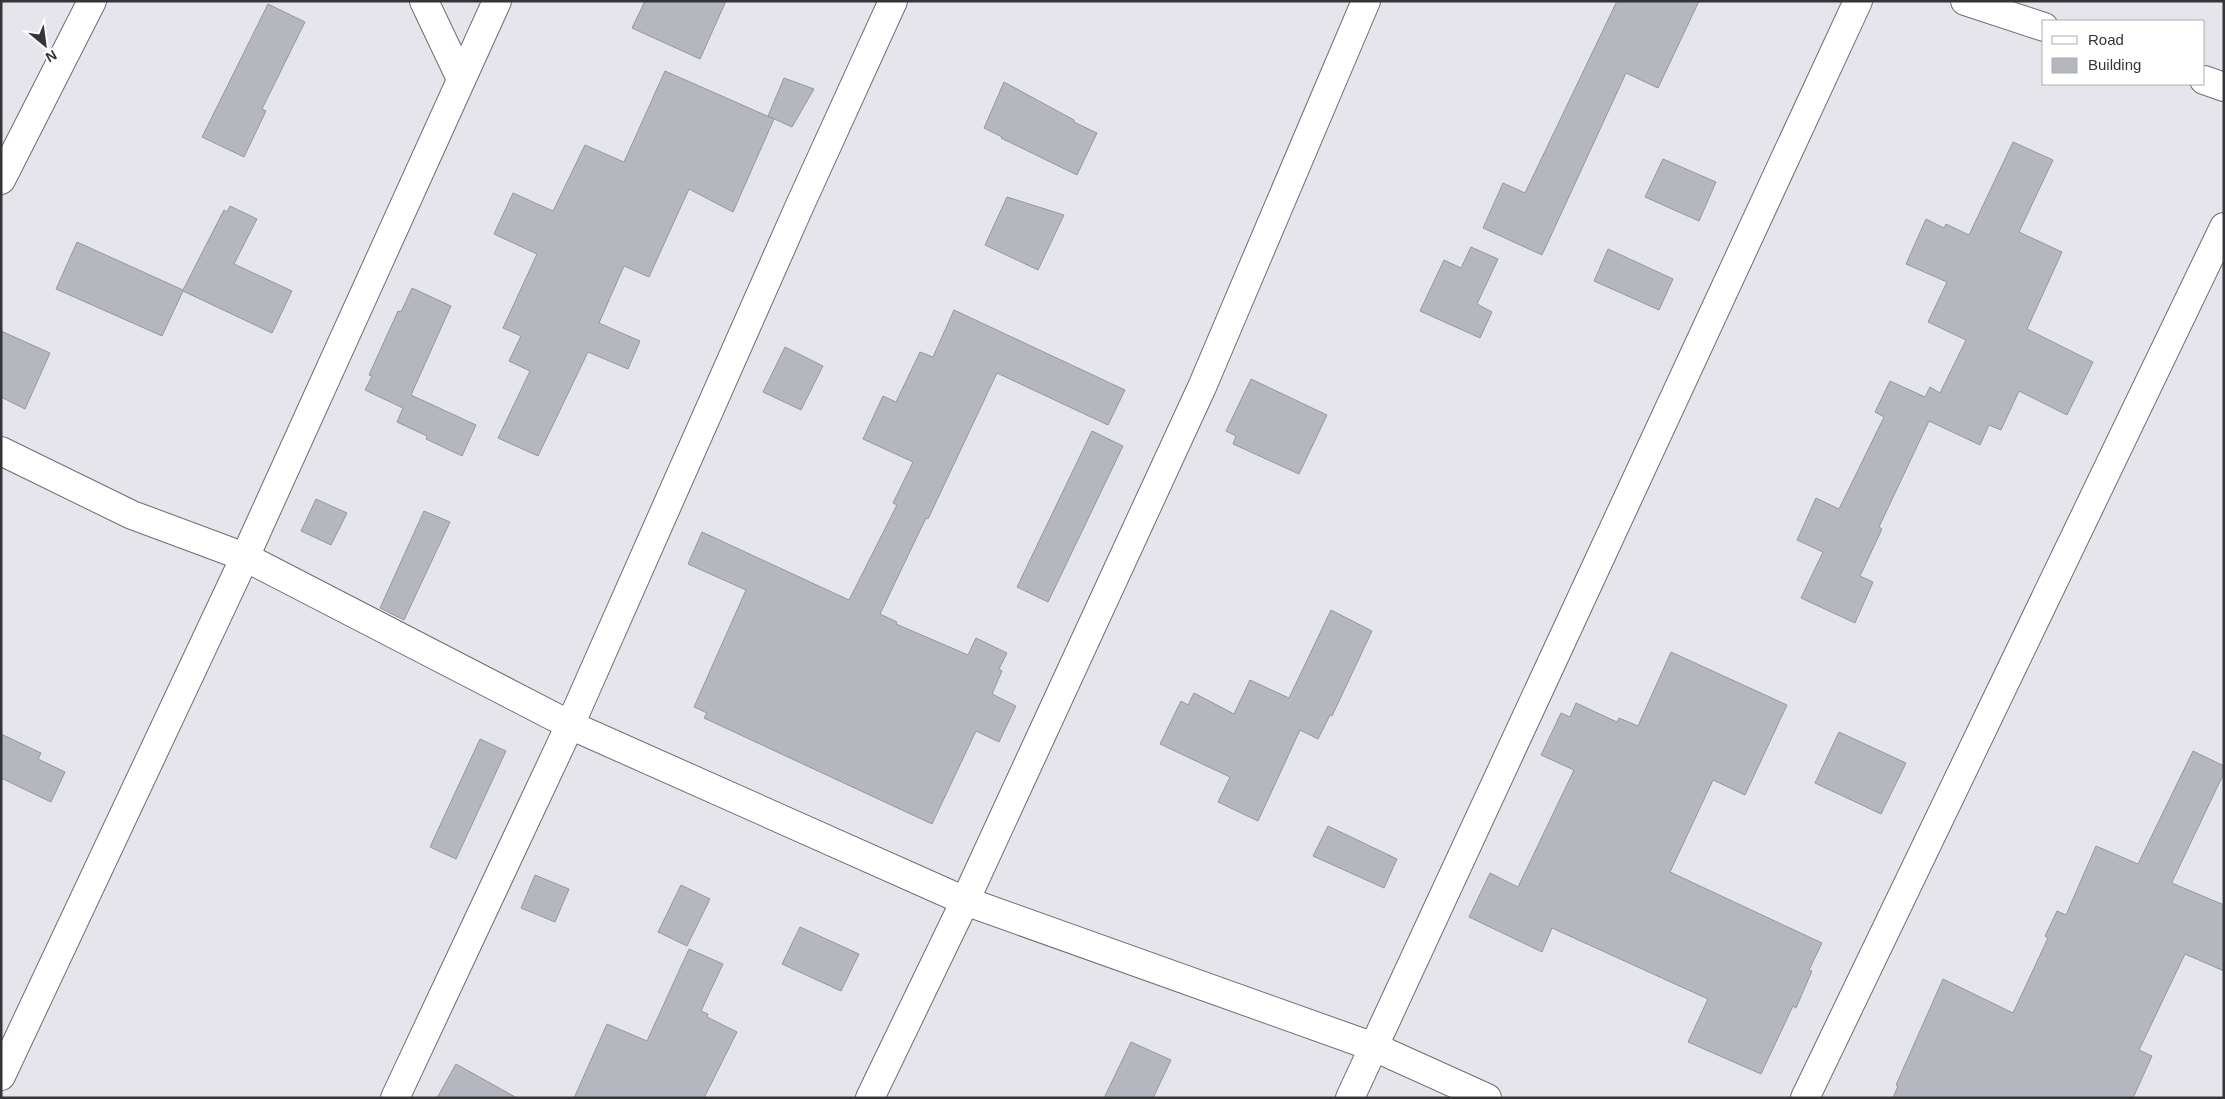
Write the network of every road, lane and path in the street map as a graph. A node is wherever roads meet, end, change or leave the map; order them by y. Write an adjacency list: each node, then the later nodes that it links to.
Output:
1 (92, 1): 12 (street)
2 (424, 1): 9 (street)
3 (497, 1): 9 (street)
4 (893, 1): 16 (street)
5 (1366, 1): 17 (street)
6 (1858, 1): 18 (street)
7 (1964, 1): 8 (street)
8 (2042, 26)
9 (461, 78): 15 (street)
10 (2205, 80): 11 (street)
11 (2224, 87)
12 (1, 180)
13 (2222, 238): 24 (street)
14 (1, 451): 15 (street)
15 (245, 558): 16 (street); 19 (street)
16 (570, 725): 17 (street); 20 (street)
17 (965, 901): 18 (street); 21 (street)
18 (1374, 1047): 22 (street); 23 (street)
19 (1, 1076)
20 (395, 1098)
21 (870, 1098)
22 (1350, 1098)
23 (1487, 1098)
24 (1805, 1098)

